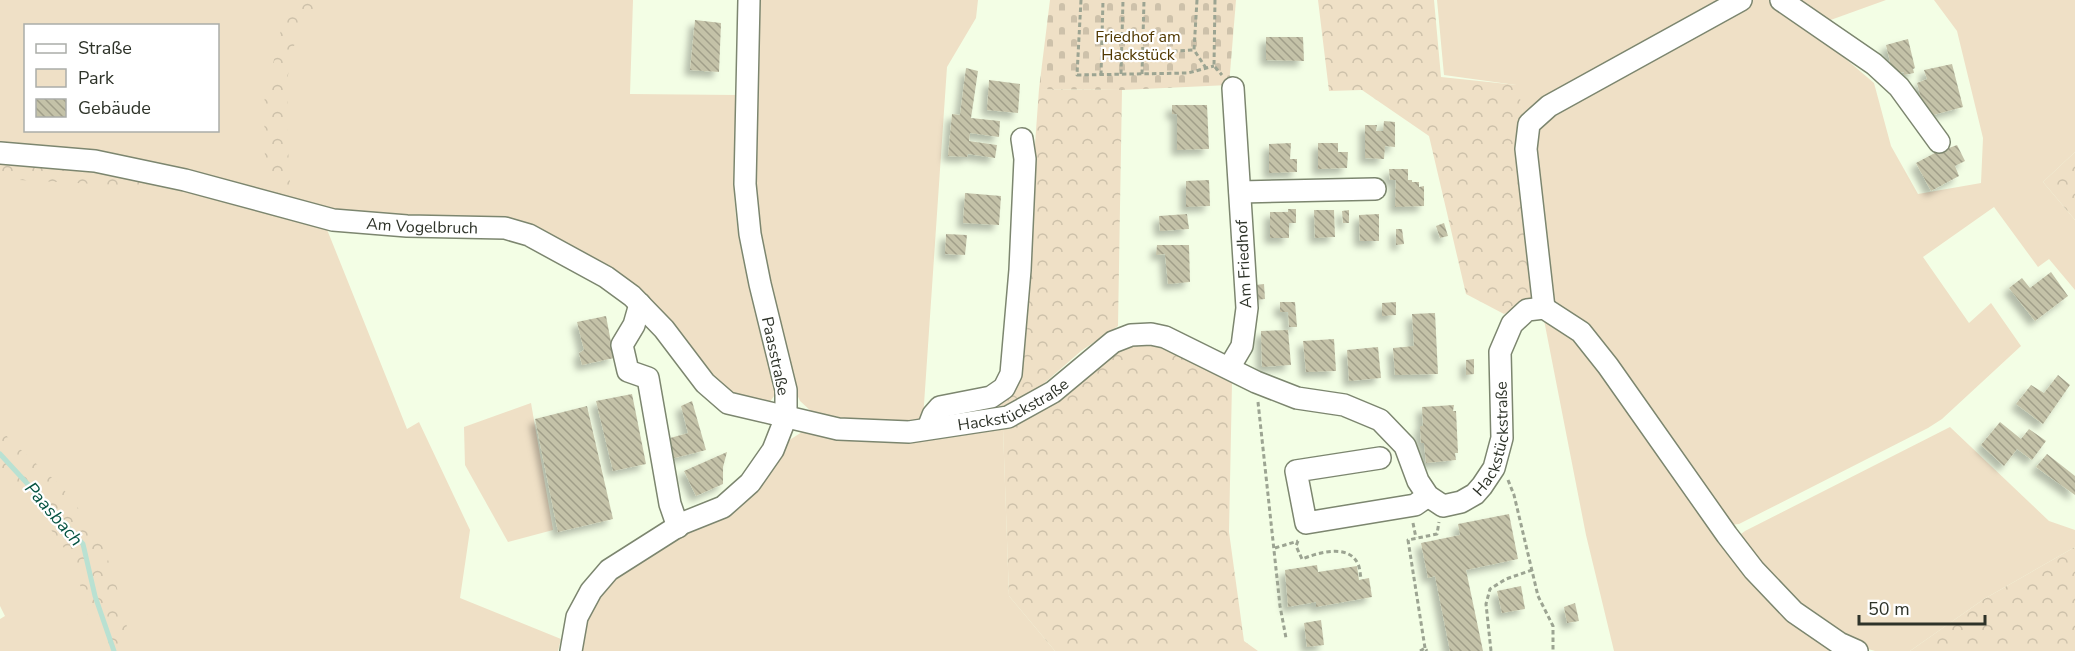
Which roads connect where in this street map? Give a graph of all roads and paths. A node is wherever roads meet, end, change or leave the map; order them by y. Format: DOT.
graph roads {
  1 [pos="749,0"];
  2 [pos="1082,0"];
  3 [pos="1103,0"];
  4 [pos="1123,0"];
  5 [pos="1144,0"];
  6 [pos="1197,0"];
  7 [pos="1215,0"];
  8 [pos="1742,0"];
  9 [pos="1781,0"];
  10 [pos="1194,50"];
  11 [pos="1143,53"];
  12 [pos="1214,66"];
  13 [pos="1206,68"];
  14 [pos="1121,74"];
  15 [pos="1142,74"];
  16 [pos="1101,75"];
  17 [pos="1233,87"];
  18 [pos="1022,139"];
  19 [pos="1939,142"];
  20 [pos="0,153"];
  21 [pos="1375,189"];
  22 [pos="1240,192"];
  23 [pos="640,304"];
  24 [pos="1544,308"];
  25 [pos="1229,368"];
  26 [pos="1256,382"];
  27 [pos="786,417"];
  28 [pos="928,428"];
  29 [pos="1380,458"];
  30 [pos="1494,468"];
  31 [pos="1435,501"];
  32 [pos="678,527"];
  33 [pos="1302,532"];
  34 [pos="1275,548"];
  35 [pos="1532,570"];
  36 [pos="1361,578"];
  37 [pos="1286,638"];
  38 [pos="1426,650"];
  39 [pos="571,651"];
  40 [pos="1420,651"];
  41 [pos="1491,651"];
  42 [pos="1553,651"];
  43 [pos="1857,651"];
  1 -- 27 [label="street, Paasstraße"];
  2 -- 16 [label="path"];
  3 -- 16 [label="path"];
  4 -- 14 [label="path"];
  5 -- 11 [label="path"];
  6 -- 10 [label="path"];
  7 -- 12 [label="path"];
  8 -- 24 [label="street"];
  9 -- 19 [label="street"];
  10 -- 11 [label="path"];
  10 -- 13 [label="path"];
  11 -- 15 [label="path"];
  12 -- 13 [label="path"];
  12 -- 17 [label="path"];
  13 -- 15 [label="path"];
  14 -- 15 [label="path"];
  14 -- 16 [label="path"];
  17 -- 22 [label="street, Am Friedhof"];
  18 -- 28 [label="street"];
  20 -- 23 [label="street, Am Vogelbruch"];
  21 -- 22 [label="street"];
  22 -- 25 [label="street, Am Friedhof"];
  23 -- 27 [label="street, Am Vogelbruch"];
  23 -- 32 [label="street"];
  24 -- 30 [label="street, Hackstückstraße"];
  24 -- 43 [label="street"];
  25 -- 26 [label="street, Hackstückstraße"];
  25 -- 28 [label="street, Hackstückstraße"];
  26 -- 31 [label="street, Hackstückstraße"];
  26 -- 34 [label="path"];
  27 -- 28 [label="street, Hackstückstraße"];
  27 -- 32 [label="street, Paasstraße"];
  29 -- 33 [label="street"];
  30 -- 31 [label="street, Hackstückstraße"];
  30 -- 35 [label="path"];
  31 -- 33 [label="street"];
  31 -- 38 [label="path"];
  32 -- 39 [label="street, Paasstraße"];
  33 -- 34 [label="path"];
  33 -- 36 [label="path"];
  34 -- 37 [label="path"];
  35 -- 41 [label="path"];
  35 -- 42 [label="path"];
  38 -- 40 [label="path"];
}
